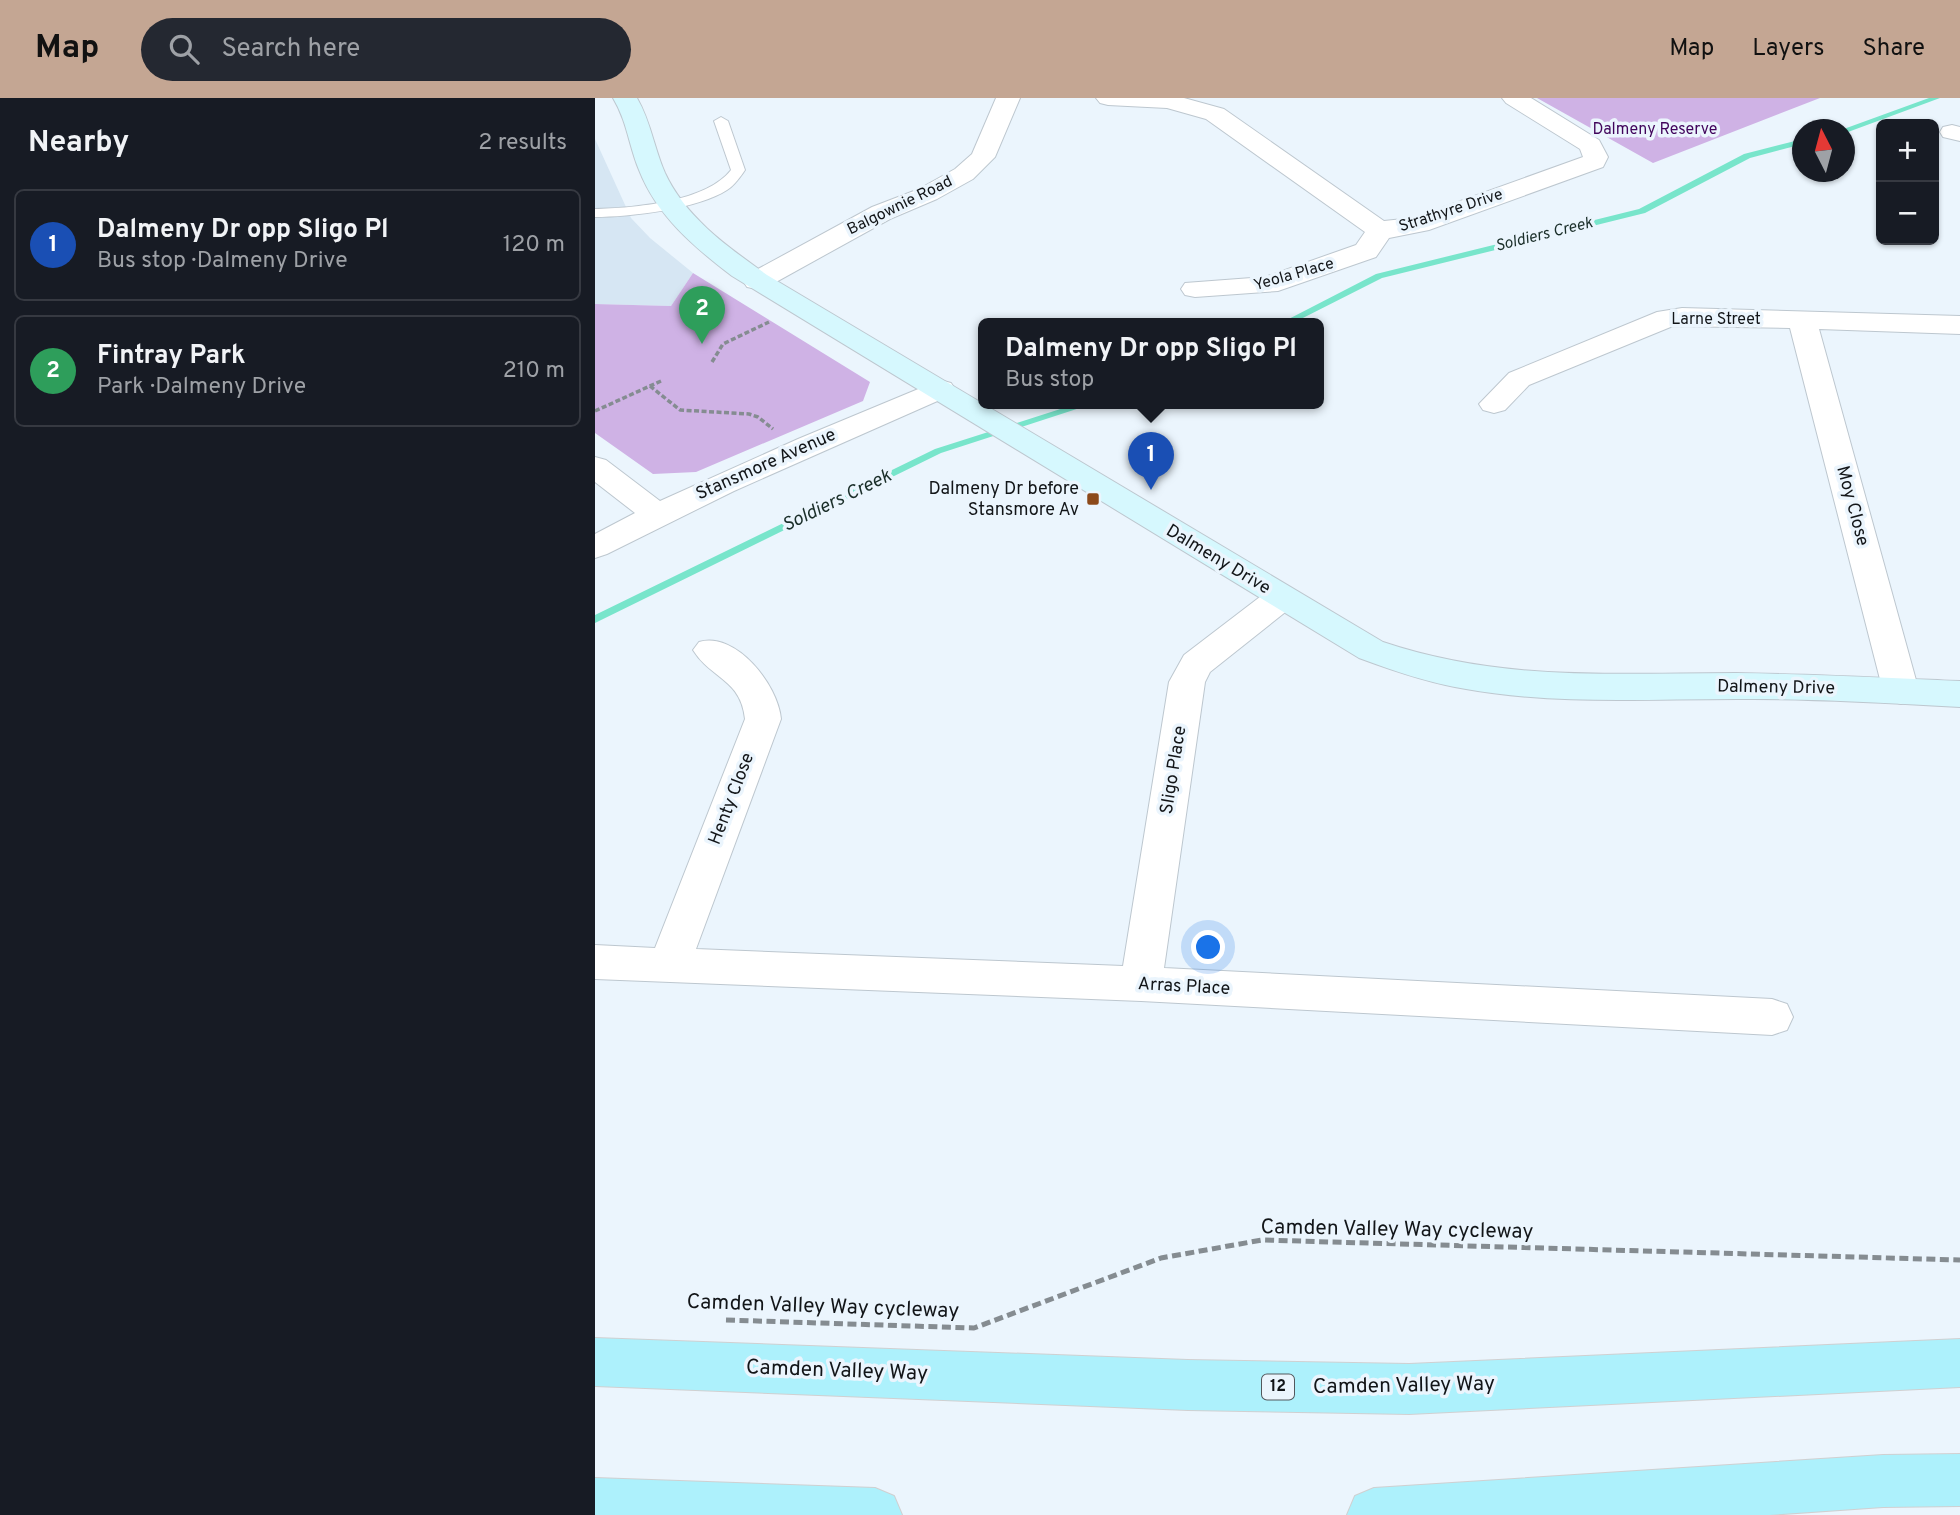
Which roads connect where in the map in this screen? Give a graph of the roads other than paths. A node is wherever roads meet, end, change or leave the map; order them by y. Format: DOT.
graph roads {
  1 [pos="625,98"];
  2 [pos="1007,98"];
  3 [pos="1108,98"];
  4 [pos="1514,98"];
  5 [pos="721,121"];
  6 [pos="669,202"];
  7 [pos="595,214"];
  8 [pos="1379,229"];
  9 [pos="757,281"];
  10 [pos="1195,289"];
  11 [pos="1802,320"];
  12 [pos="1960,325"];
  13 [pos="940,389"];
  14 [pos="1494,404"];
  15 [pos="595,467"];
  16 [pos="657,514"];
  17 [pos="595,548"];
  18 [pos="1281,598"];
  19 [pos="711,650"];
  20 [pos="1901,691"];
  21 [pos="1960,694"];
  22 [pos="595,962"];
  23 [pos="669,965"];
  24 [pos="1141,984"];
  25 [pos="1772,1017"];
  26 [pos="595,1362"];
  27 [pos="1960,1363"];
  28 [pos="1960,1480"];
  29 [pos="595,1505"];
  30 [pos="875,1515"];
  31 [pos="1374,1515"];
  1 -- 6 [label="street, Dalmeny Drive"];
  2 -- 9 [label="street, Balgownie Road"];
  3 -- 8 [label="street, Strathyre Drive"];
  4 -- 8 [label="street, Strathyre Drive"];
  5 -- 6 [label="lane"];
  6 -- 7 [label="lane"];
  6 -- 9 [label="street, Dalmeny Drive"];
  8 -- 10 [label="street, Yeola Place"];
  9 -- 13 [label="street, Dalmeny Drive"];
  11 -- 12 [label="street, Larne Street"];
  11 -- 14 [label="street, Larne Street"];
  11 -- 20 [label="street, Moy Close"];
  13 -- 16 [label="street, Stansmore Avenue"];
  13 -- 18 [label="street, Dalmeny Drive"];
  15 -- 16 [label="street"];
  16 -- 17 [label="street, Stansmore Avenue"];
  18 -- 20 [label="street, Dalmeny Drive"];
  18 -- 24 [label="street, Sligo Place"];
  19 -- 23 [label="street, Henty Close"];
  20 -- 21 [label="street, Dalmeny Drive"];
  22 -- 23 [label="street, Arras Place"];
  23 -- 24 [label="street, Arras Place"];
  24 -- 25 [label="street, Arras Place"];
  26 -- 27 [label="main road, Camden Valley Way / 12"];
  28 -- 31 [label="main road"];
  29 -- 30 [label="main road"];
}
